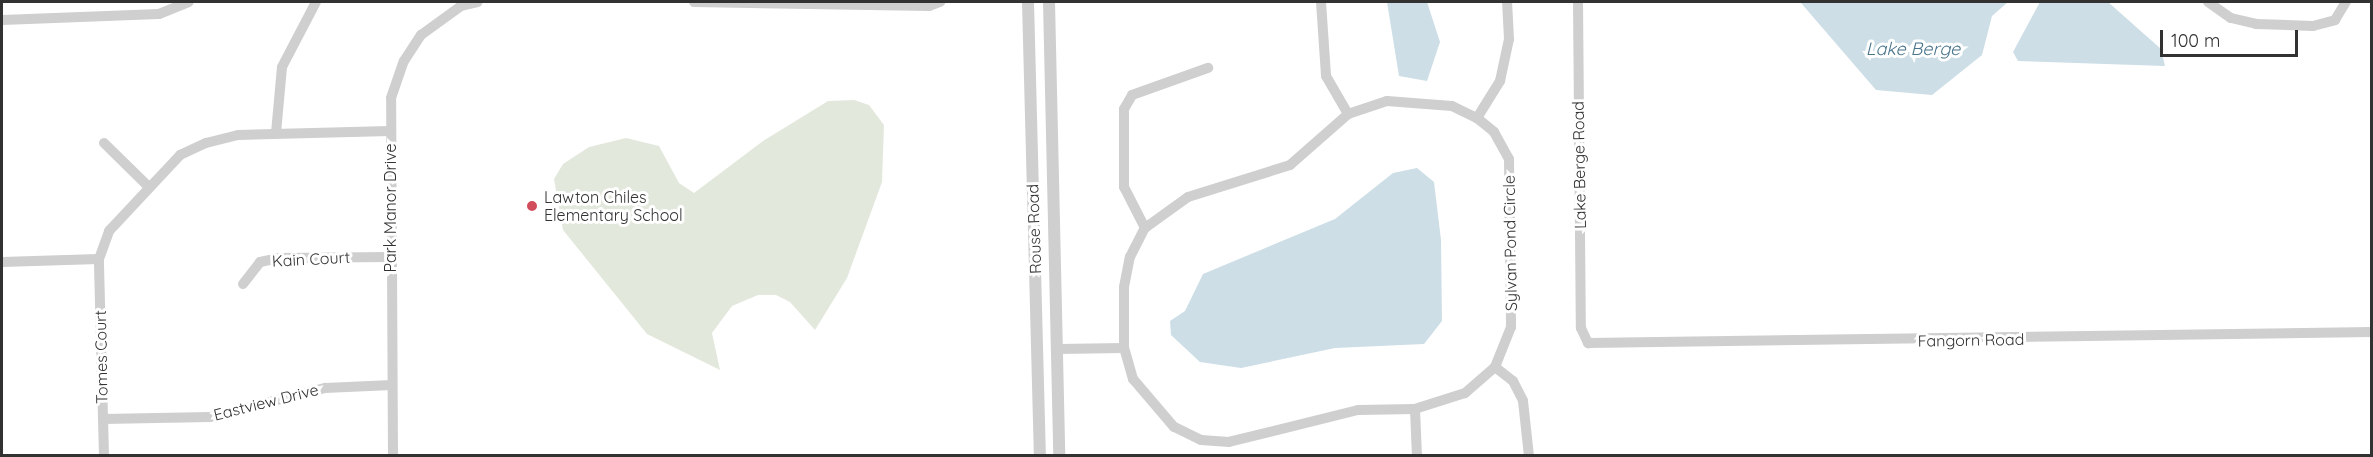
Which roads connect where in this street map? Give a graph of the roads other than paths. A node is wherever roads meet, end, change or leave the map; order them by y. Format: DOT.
graph roads {
  1 [pos="189,2"];
  2 [pos="316,2"];
  3 [pos="478,2"];
  4 [pos="694,2"];
  5 [pos="940,2"];
  6 [pos="1028,2"];
  7 [pos="1049,2"];
  8 [pos="1321,2"];
  9 [pos="1507,2"];
  10 [pos="1578,2"];
  11 [pos="2208,2"];
  12 [pos="2346,2"];
  13 [pos="2,20"];
  14 [pos="1208,68"];
  15 [pos="1348,114"];
  16 [pos="1477,118"];
  17 [pos="390,131"];
  18 [pos="276,133"];
  19 [pos="104,143"];
  20 [pos="149,187"];
  21 [pos="1146,228"];
  22 [pos="390,257"];
  23 [pos="99,260"];
  24 [pos="2,262"];
  25 [pos="243,284"];
  26 [pos="1581,328"];
  27 [pos="2372,332"];
  28 [pos="1124,348"];
  29 [pos="1058,349"];
  30 [pos="1495,368"];
  31 [pos="392,385"];
  32 [pos="1415,409"];
  33 [pos="103,419"];
  34 [pos="104,456"];
  35 [pos="393,456"];
  36 [pos="1040,456"];
  37 [pos="1059,456"];
  38 [pos="1417,456"];
  39 [pos="1528,456"];
  1 -- 13 [label="street"];
  2 -- 18 [label="street"];
  3 -- 17 [label="street, Park Manor Drive"];
  4 -- 5 [label="street"];
  6 -- 36 [label="street, Rouse Road"];
  7 -- 29 [label="street, Rouse Road"];
  8 -- 15 [label="street"];
  9 -- 16 [label="street"];
  10 -- 26 [label="street, Lake Berge Road"];
  11 -- 12 [label="street"];
  14 -- 21 [label="street"];
  15 -- 16 [label="street, Sylvan Pond Circle"];
  15 -- 21 [label="street, Sylvan Pond Circle"];
  16 -- 30 [label="street, Sylvan Pond Circle"];
  17 -- 18 [label="street"];
  17 -- 22 [label="street, Park Manor Drive"];
  18 -- 20 [label="street"];
  19 -- 20 [label="street"];
  20 -- 23 [label="street"];
  21 -- 28 [label="street, Sylvan Pond Circle"];
  22 -- 25 [label="street, Kain Court"];
  22 -- 31 [label="street, Park Manor Drive"];
  23 -- 24 [label="street"];
  23 -- 33 [label="street, Tomes Court"];
  26 -- 27 [label="street, Fangorn Road"];
  28 -- 29 [label="street"];
  28 -- 32 [label="street, Sylvan Pond Circle"];
  29 -- 37 [label="street, Rouse Road"];
  30 -- 32 [label="street, Sylvan Pond Circle"];
  30 -- 39 [label="street"];
  31 -- 33 [label="street, Eastview Drive"];
  31 -- 35 [label="street, Park Manor Drive"];
  32 -- 38 [label="street"];
  33 -- 34 [label="street, Tomes Court"];
}
